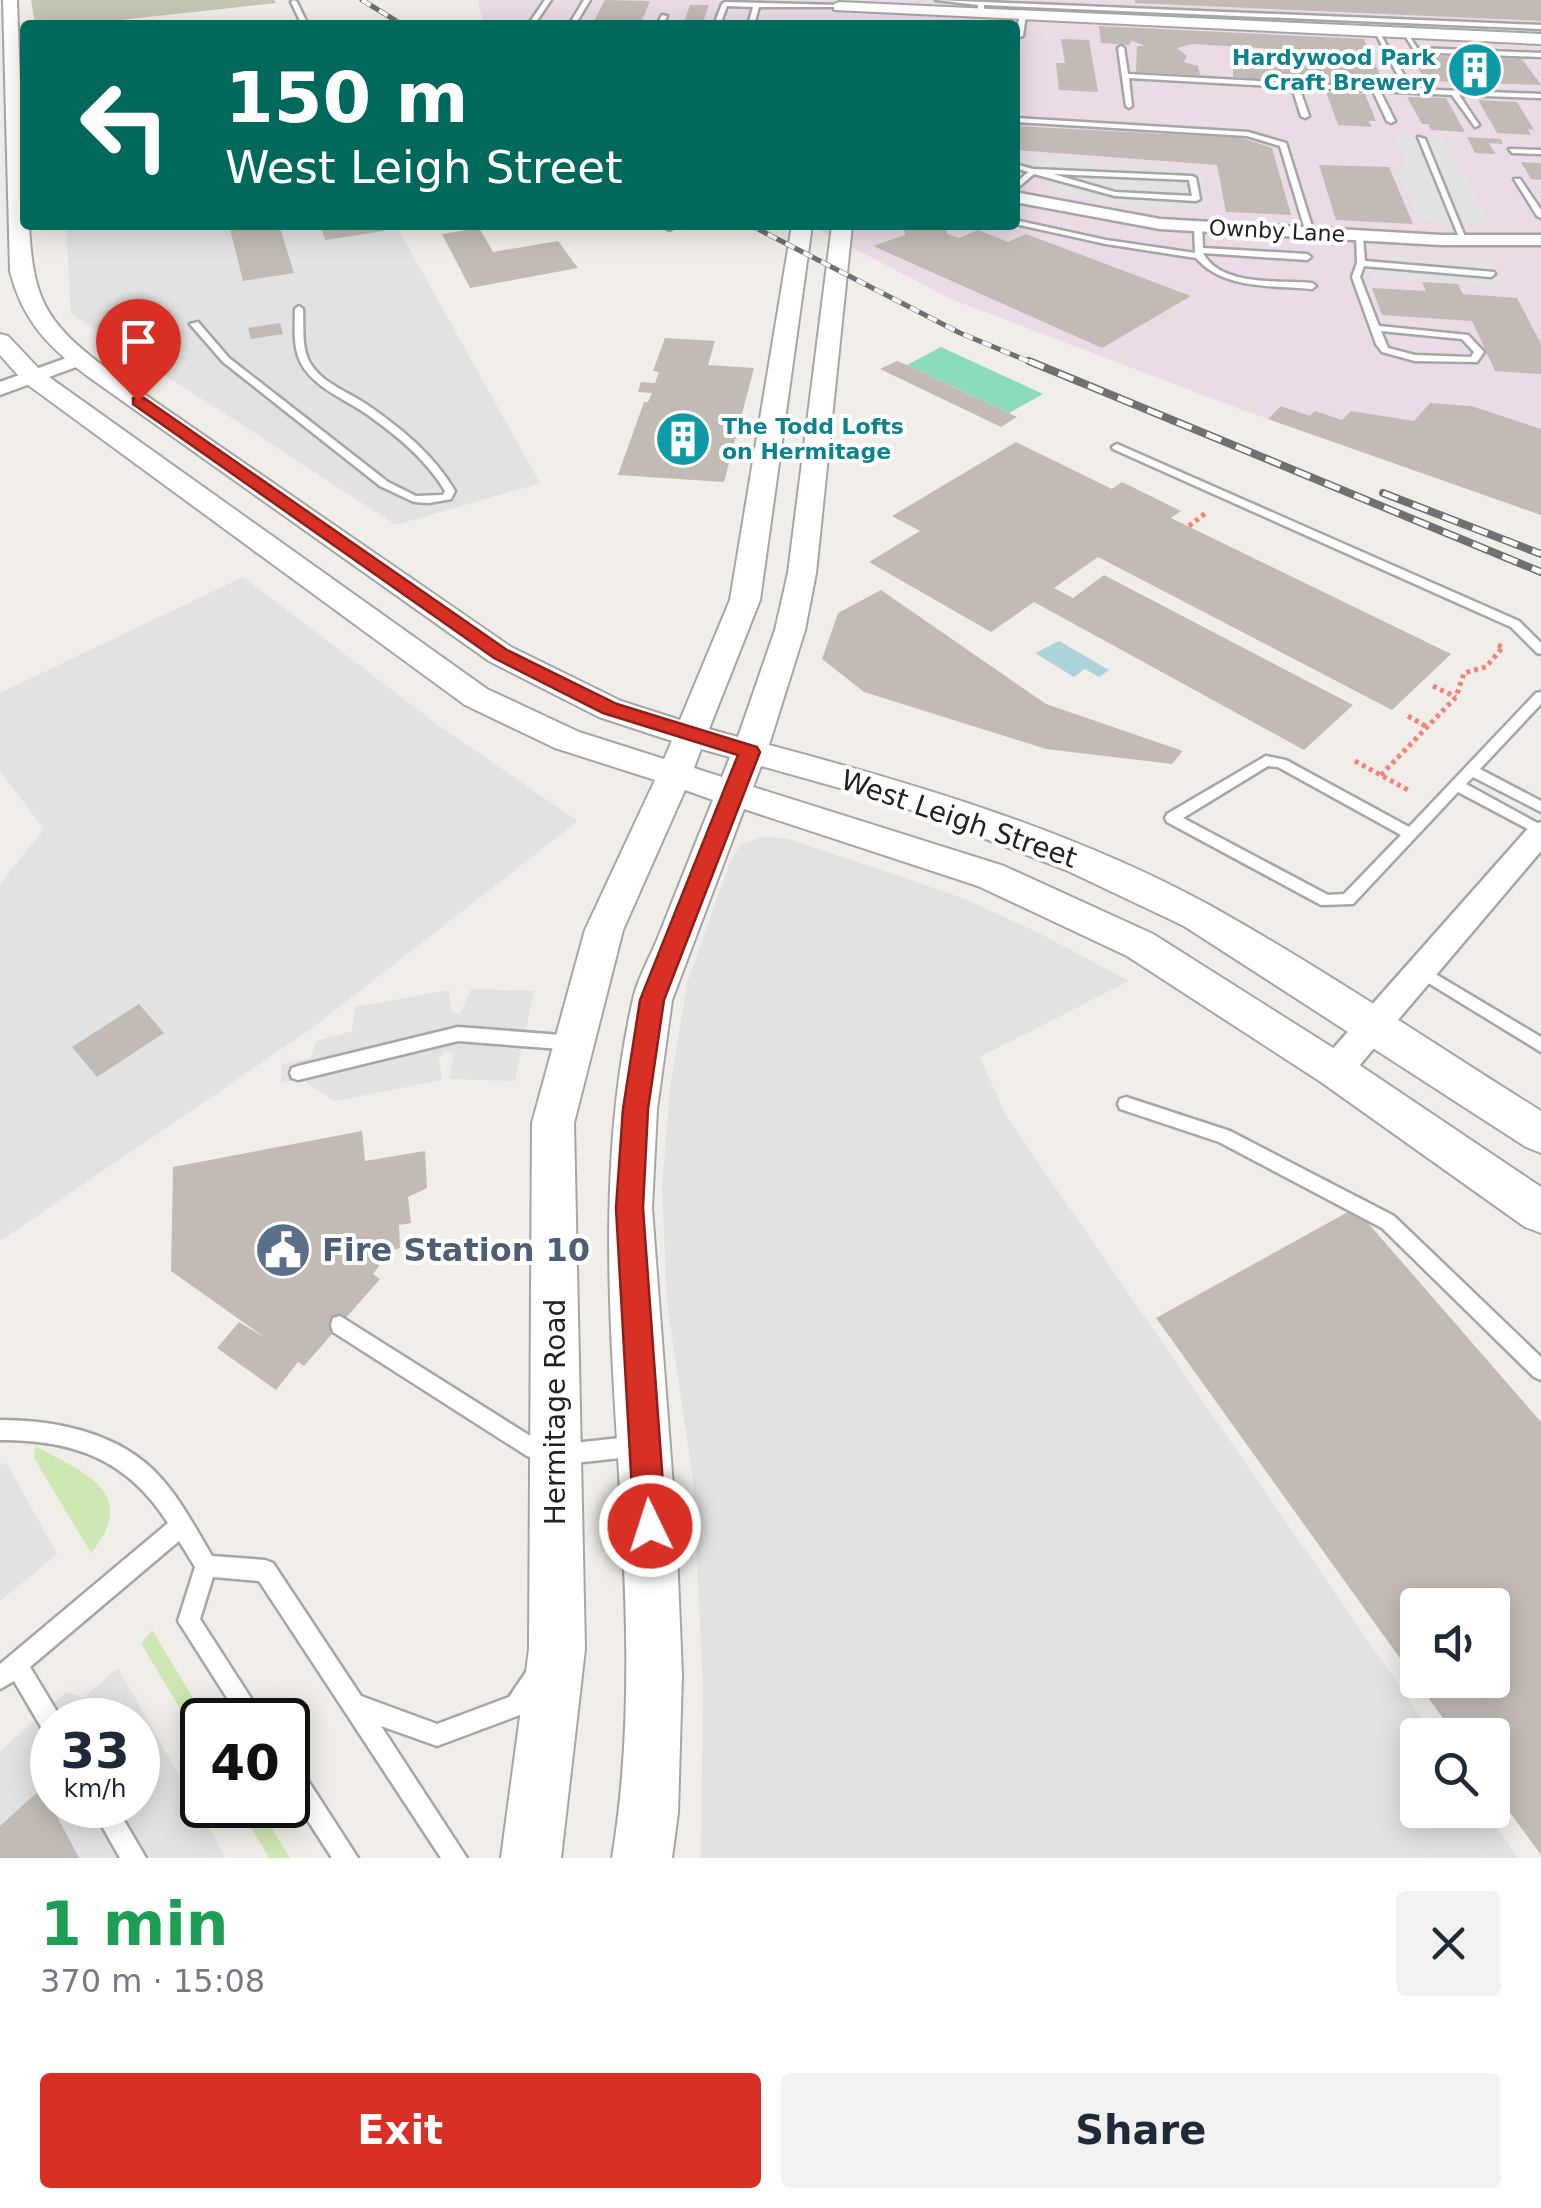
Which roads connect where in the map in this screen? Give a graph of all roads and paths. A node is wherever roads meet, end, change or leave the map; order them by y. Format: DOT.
graph roads {
  1 [pos="10,0"];
  2 [pos="939,0"];
  3 [pos="294,2"];
  4 [pos="840,3"];
  5 [pos="756,4"];
  6 [pos="800,6"];
  7 [pos="981,8"];
  8 [pos="868,11"];
  9 [pos="1022,15"];
  10 [pos="664,16"];
  11 [pos="303,20"];
  12 [pos="662,20"];
  13 [pos="719,20"];
  14 [pos="752,20"];
  15 [pos="796,20"];
  16 [pos="1541,27"];
  17 [pos="1378,32"];
  18 [pos="1405,33"];
  19 [pos="1020,36"];
  20 [pos="1541,40"];
  21 [pos="1121,48"];
  22 [pos="1541,55"];
  23 [pos="6,60"];
  24 [pos="1125,76"];
  25 [pos="1295,85"];
  26 [pos="1376,89"];
  27 [pos="1410,90"];
  28 [pos="1454,92"];
  29 [pos="1540,98"];
  30 [pos="1129,106"];
  31 [pos="1305,116"];
  32 [pos="1020,120"];
  33 [pos="1391,121"];
  34 [pos="1474,126"];
  35 [pos="1420,140"];
  36 [pos="1512,150"];
  37 [pos="1541,152"];
  38 [pos="1020,167"];
  39 [pos="1033,171"];
  40 [pos="1518,180"];
  41 [pos="1020,183"];
  42 [pos="1020,198"];
  43 [pos="1541,216"];
  44 [pos="1020,223"];
  45 [pos="1198,226"];
  46 [pos="801,230"];
  47 [pos="841,230"];
  48 [pos="1310,233"];
  49 [pos="1359,236"];
  50 [pos="1541,240"];
  51 [pos="1466,242"];
  52 [pos="1199,253"];
  53 [pos="1306,257"];
  54 [pos="1361,262"];
  55 [pos="1491,274"];
  56 [pos="1312,286"];
  57 [pos="299,309"];
  58 [pos="195,324"];
  59 [pos="1375,328"];
  60 [pos="0,341"];
  61 [pos="80,360"];
  62 [pos="33,377"];
  63 [pos="0,389"];
  64 [pos="1117,447"];
  65 [pos="1198,508"];
  66 [pos="1188,526"];
  67 [pos="1486,639"];
  68 [pos="1541,650"];
  69 [pos="1434,686"];
  70 [pos="1541,696"];
  71 [pos="1456,697"];
  72 [pos="1408,716"];
  73 [pos="1427,727"];
  74 [pos="690,735"];
  75 [pos="1356,761"];
  76 [pos="1471,770"];
  77 [pos="741,772"];
  78 [pos="1381,775"];
  79 [pos="674,776"];
  80 [pos="1456,785"];
  81 [pos="1410,791"];
  82 [pos="1541,807"];
  83 [pos="1410,834"];
  84 [pos="1537,844"];
  85 [pos="1422,972"];
  86 [pos="1373,1026"];
  87 [pos="574,1043"];
  88 [pos="1541,1045"];
  89 [pos="1335,1070"];
  90 [pos="298,1074"];
  91 [pos="1126,1104"];
  92 [pos="1541,1134"];
  93 [pos="1541,1212"];
  94 [pos="340,1325"];
  95 [pos="1541,1370"];
  96 [pos="0,1430"];
  97 [pos="644,1445"];
  98 [pos="556,1455"];
  99 [pos="180,1527"];
  100 [pos="206,1566"];
  101 [pos="557,1649"];
  102 [pos="8,1671"];
  103 [pos="30,1698"];
  104 [pos="240,1698"];
  105 [pos="358,1706"];
  106 [pos="310,1803"];
  107 [pos="116,1828"];
  108 [pos="134,1858"];
  109 [pos="346,1858"];
  110 [pos="455,1858"];
  111 [pos="530,1858"];
  112 [pos="642,1858"];
  1 -- 23 [label="street, West Leigh Street"];
  2 -- 7 [label="lane"];
  3 -- 11 [label="lane"];
  4 -- 6 [label="lane"];
  4 -- 8 [label="street"];
  5 -- 6 [label="lane"];
  5 -- 13 [label="lane"];
  5 -- 14 [label="lane"];
  6 -- 15 [label="lane"];
  7 -- 8 [label="street"];
  7 -- 9 [label="street"];
  7 -- 16 [label="lane"];
  9 -- 17 [label="street"];
  9 -- 19 [label="lane"];
  10 -- 12 [label="lane"];
  17 -- 18 [label="street"];
  17 -- 27 [label="lane"];
  18 -- 20 [label="street"];
  18 -- 22 [label="lane"];
  21 -- 24 [label="lane"];
  23 -- 61 [label="street, West Leigh Street"];
  24 -- 25 [label="lane"];
  24 -- 30 [label="lane"];
  25 -- 26 [label="lane"];
  25 -- 31 [label="lane"];
  26 -- 27 [label="lane"];
  26 -- 33 [label="lane"];
  27 -- 28 [label="lane"];
  28 -- 29 [label="lane"];
  28 -- 34 [label="lane"];
  32 -- 48 [label="lane"];
  35 -- 51 [label="lane"];
  36 -- 37 [label="lane"];
  38 -- 39 [label="lane"];
  39 -- 39 [label="lane"];
  39 -- 41 [label="lane"];
  40 -- 43 [label="lane"];
  42 -- 45 [label="street, Ownby Lane"];
  44 -- 52 [label="lane"];
  45 -- 48 [label="street, Ownby Lane"];
  45 -- 52 [label="lane"];
  46 -- 74 [label="street, Hermitage Road"];
  47 -- 77 [label="street"];
  48 -- 49 [label="street, Ownby Lane"];
  49 -- 51 [label="street, Ownby Lane"];
  49 -- 54 [label="lane"];
  50 -- 51 [label="street, Ownby Lane"];
  52 -- 53 [label="lane"];
  52 -- 56 [label="lane"];
  54 -- 55 [label="lane"];
  54 -- 59 [label="lane"];
  57 -- 58 [label="lane"];
  59 -- 59 [label="lane"];
  60 -- 62 [label="street, West Leigh Street"];
  61 -- 62 [label="street"];
  61 -- 74 [label="street, West Leigh Street"];
  62 -- 63 [label="street"];
  62 -- 79 [label="street, West Leigh Street"];
  64 -- 68 [label="lane"];
  65 -- 66 [label="path"];
  67 -- 71 [label="path"];
  69 -- 71 [label="path"];
  70 -- 76 [label="lane"];
  71 -- 73 [label="path"];
  72 -- 73 [label="path"];
  73 -- 78 [label="path"];
  74 -- 77 [label="street, West Leigh Street"];
  74 -- 79 [label="street, Hermitage Road"];
  75 -- 78 [label="path"];
  76 -- 80 [label="lane"];
  76 -- 82 [label="lane"];
  77 -- 79 [label="street, West Leigh Street"];
  77 -- 86 [label="street, West Leigh Street"];
  77 -- 89 [label="street, West Leigh Street"];
  77 -- 97 [label="street"];
  78 -- 81 [label="path"];
  79 -- 87 [label="street, Hermitage Road"];
  80 -- 83 [label="lane"];
  80 -- 84 [label="lane"];
  83 -- 83 [label="lane"];
  84 -- 85 [label="street"];
  85 -- 86 [label="street"];
  85 -- 88 [label="lane"];
  86 -- 89 [label="street"];
  86 -- 92 [label="street, West Leigh Street"];
  87 -- 90 [label="lane"];
  87 -- 98 [label="street, Hermitage Road"];
  89 -- 93 [label="street, West Leigh Street"];
  91 -- 95 [label="lane"];
  94 -- 98 [label="lane"];
  96 -- 99 [label="lane"];
  97 -- 98 [label="lane"];
  97 -- 112 [label="street"];
  98 -- 101 [label="street, Hermitage Road"];
  99 -- 100 [label="lane"];
  99 -- 102 [label="lane"];
  100 -- 104 [label="lane"];
  100 -- 105 [label="lane"];
  101 -- 105 [label="lane"];
  101 -- 111 [label="street, Hermitage Road"];
  102 -- 103 [label="lane"];
  105 -- 110 [label="lane"];
  106 -- 109 [label="lane"];
  107 -- 108 [label="lane"];
}
